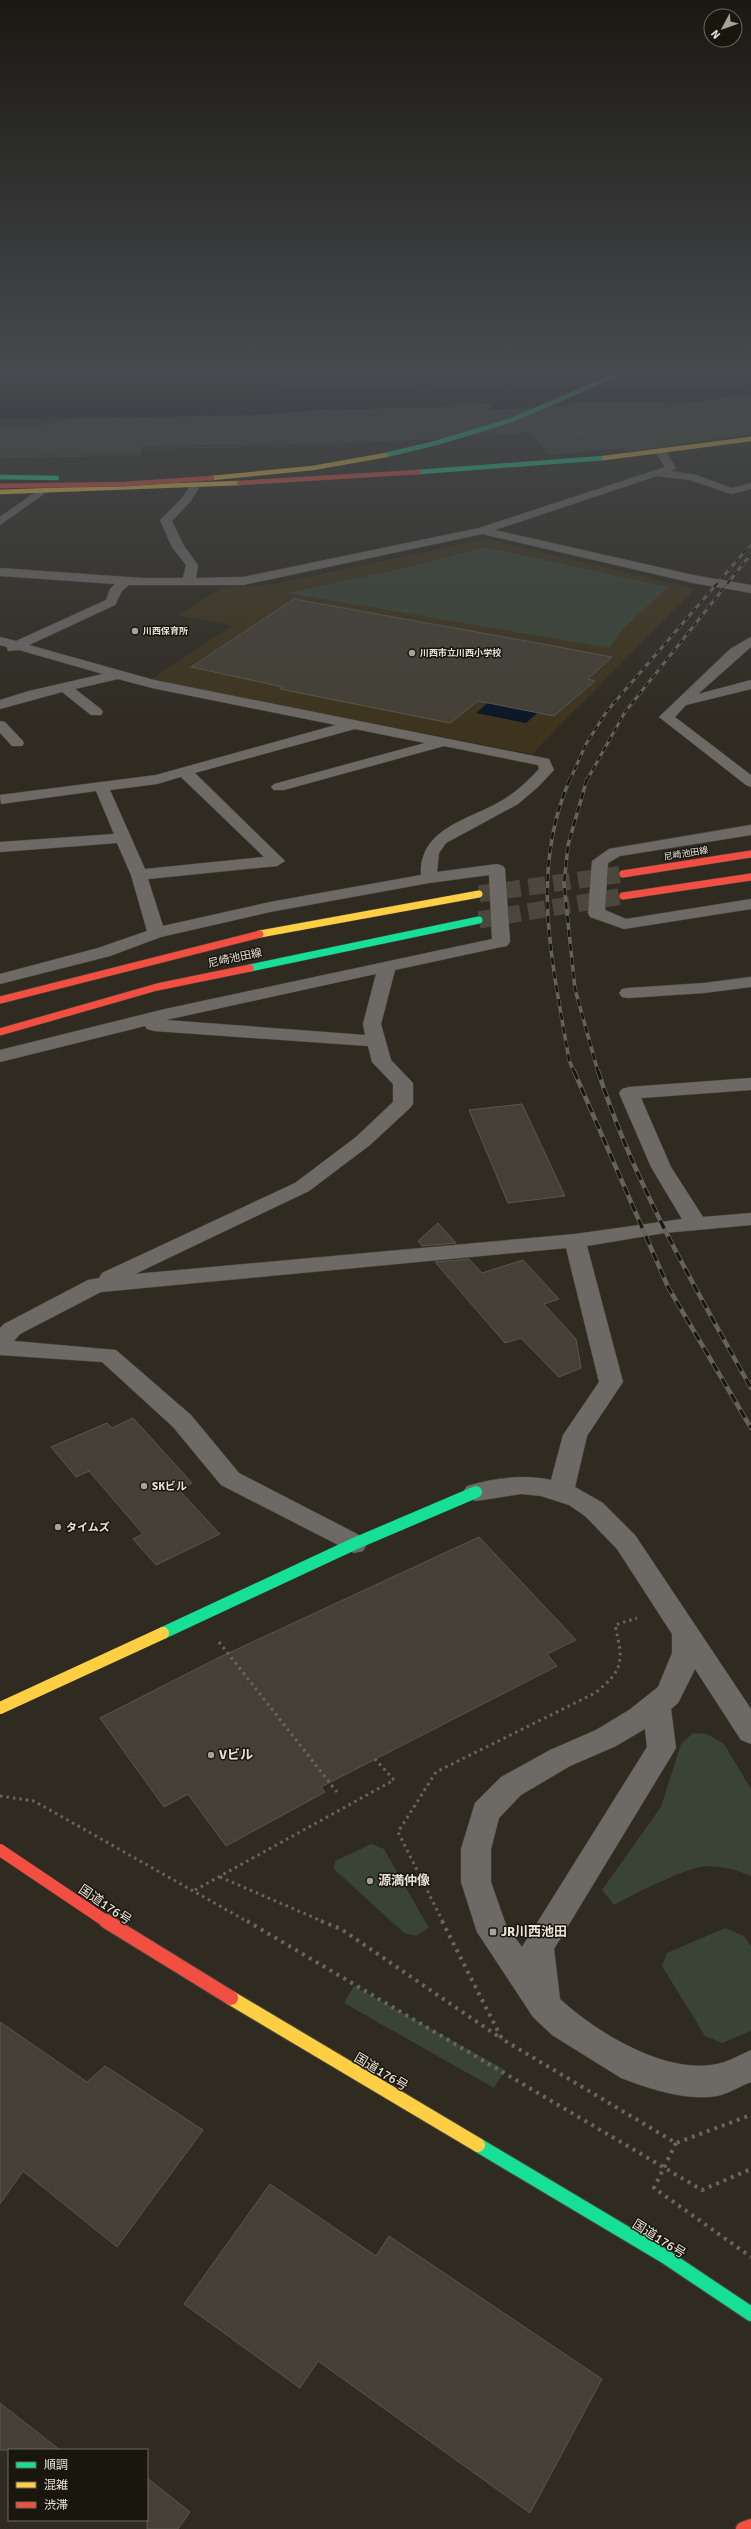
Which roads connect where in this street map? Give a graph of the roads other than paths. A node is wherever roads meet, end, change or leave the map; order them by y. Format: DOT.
graph roads {
  1 [pos="91,490"];
  2 [pos="192,490"];
  3 [pos="605,490"];
  4 [pos="0,492"];
  5 [pos="40,492"];
  6 [pos="0,522"];
  7 [pos="482,531"];
  8 [pos="0,572"];
  9 [pos="751,577"];
  10 [pos="126,581"];
  11 [pos="189,581"];
  12 [pos="747,588"];
  13 [pos="0,641"];
  14 [pos="751,641"];
  15 [pos="20,645"];
  16 [pos="0,654"];
  17 [pos="118,674"];
  18 [pos="751,684"];
  19 [pos="64,687"];
  20 [pos="682,702"];
  21 [pos="0,705"];
  22 [pos="96,712"];
  23 [pos="357,724"];
  24 [pos="0,726"];
  25 [pos="444,742"];
  26 [pos="17,743"];
  27 [pos="185,772"];
  28 [pos="751,782"];
  29 [pos="101,786"];
  30 [pos="279,787"];
  31 [pos="1,799"];
  32 [pos="751,830"];
  33 [pos="124,838"];
  34 [pos="0,847"];
  35 [pos="751,854"];
  36 [pos="624,874"];
  37 [pos="139,876"];
  38 [pos="751,877"];
  39 [pos="429,878"];
  40 [pos="479,894"];
  41 [pos="624,896"];
  42 [pos="751,904"];
  43 [pos="479,920"];
  44 [pos="156,933"];
  45 [pos="387,967"];
  46 [pos="0,979"];
  47 [pos="751,982"];
  48 [pos="628,993"];
  49 [pos="0,1000"];
  50 [pos="132,1023"];
  51 [pos="0,1032"];
  52 [pos="376,1041"];
  53 [pos="0,1056"];
  54 [pos="751,1084"];
  55 [pos="751,1219"];
  56 [pos="695,1225"];
  57 [pos="575,1240"];
  58 [pos="96,1285"];
  59 [pos="0,1341"];
  60 [pos="0,1347"];
  61 [pos="561,1491"];
  62 [pos="476,1492"];
  63 [pos="354,1544"];
  64 [pos="686,1633"];
  65 [pos="656,1704"];
  66 [pos="0,1708"];
  67 [pos="751,1732"];
  68 [pos="0,1850"];
  69 [pos="545,2006"];
  70 [pos="751,2066"];
  71 [pos="751,2314"];
  72 [pos="751,2526"];
  73 [pos="743,2529"];
  1 -- 5 [label="main road"];
  2 -- 11 [label="street"];
  3 -- 7 [label="street"];
  4 -- 5 [label="main road"];
  5 -- 6 [label="street"];
  7 -- 11 [label="street"];
  7 -- 12 [label="street"];
  8 -- 10 [label="street"];
  9 -- 12 [label="street"];
  10 -- 11 [label="street"];
  10 -- 15 [label="street"];
  13 -- 15 [label="street"];
  14 -- 20 [label="street"];
  15 -- 16 [label="street"];
  15 -- 17 [label="street"];
  17 -- 19 [label="street"];
  17 -- 23 [label="street"];
  18 -- 20 [label="street"];
  19 -- 21 [label="street"];
  19 -- 22 [label="street"];
  20 -- 28 [label="street"];
  23 -- 25 [label="street"];
  23 -- 27 [label="street"];
  24 -- 26 [label="street"];
  25 -- 30 [label="street"];
  25 -- 39 [label="street"];
  27 -- 29 [label="street"];
  27 -- 37 [label="street"];
  29 -- 31 [label="street"];
  29 -- 33 [label="street"];
  32 -- 42 [label="street"];
  33 -- 34 [label="street"];
  33 -- 37 [label="street"];
  35 -- 36 [label="main road, 尼崎池田線"];
  37 -- 44 [label="street"];
  38 -- 41 [label="main road"];
  39 -- 44 [label="street"];
  39 -- 45 [label="street"];
  40 -- 49 [label="main road, 尼崎池田線"];
  43 -- 51 [label="main road, 尼崎池田線"];
  44 -- 46 [label="street"];
  45 -- 50 [label="street"];
  45 -- 52 [label="street"];
  47 -- 48 [label="street"];
  50 -- 52 [label="street"];
  50 -- 53 [label="street"];
  52 -- 58 [label="street"];
  54 -- 56 [label="street"];
  55 -- 56 [label="street"];
  56 -- 57 [label="street"];
  57 -- 58 [label="street"];
  57 -- 61 [label="street"];
  58 -- 59 [label="street"];
  60 -- 63 [label="street"];
  61 -- 62 [label="street"];
  61 -- 64 [label="street"];
  62 -- 63 [label="main road"];
  63 -- 66 [label="main road"];
  64 -- 65 [label="street"];
  64 -- 67 [label="street"];
  65 -- 69 [label="street"];
  65 -- 69 [label="street"];
  68 -- 71 [label="main road, 国道176号"];
  69 -- 70 [label="street"];
  72 -- 73 [label="main road"];
}
